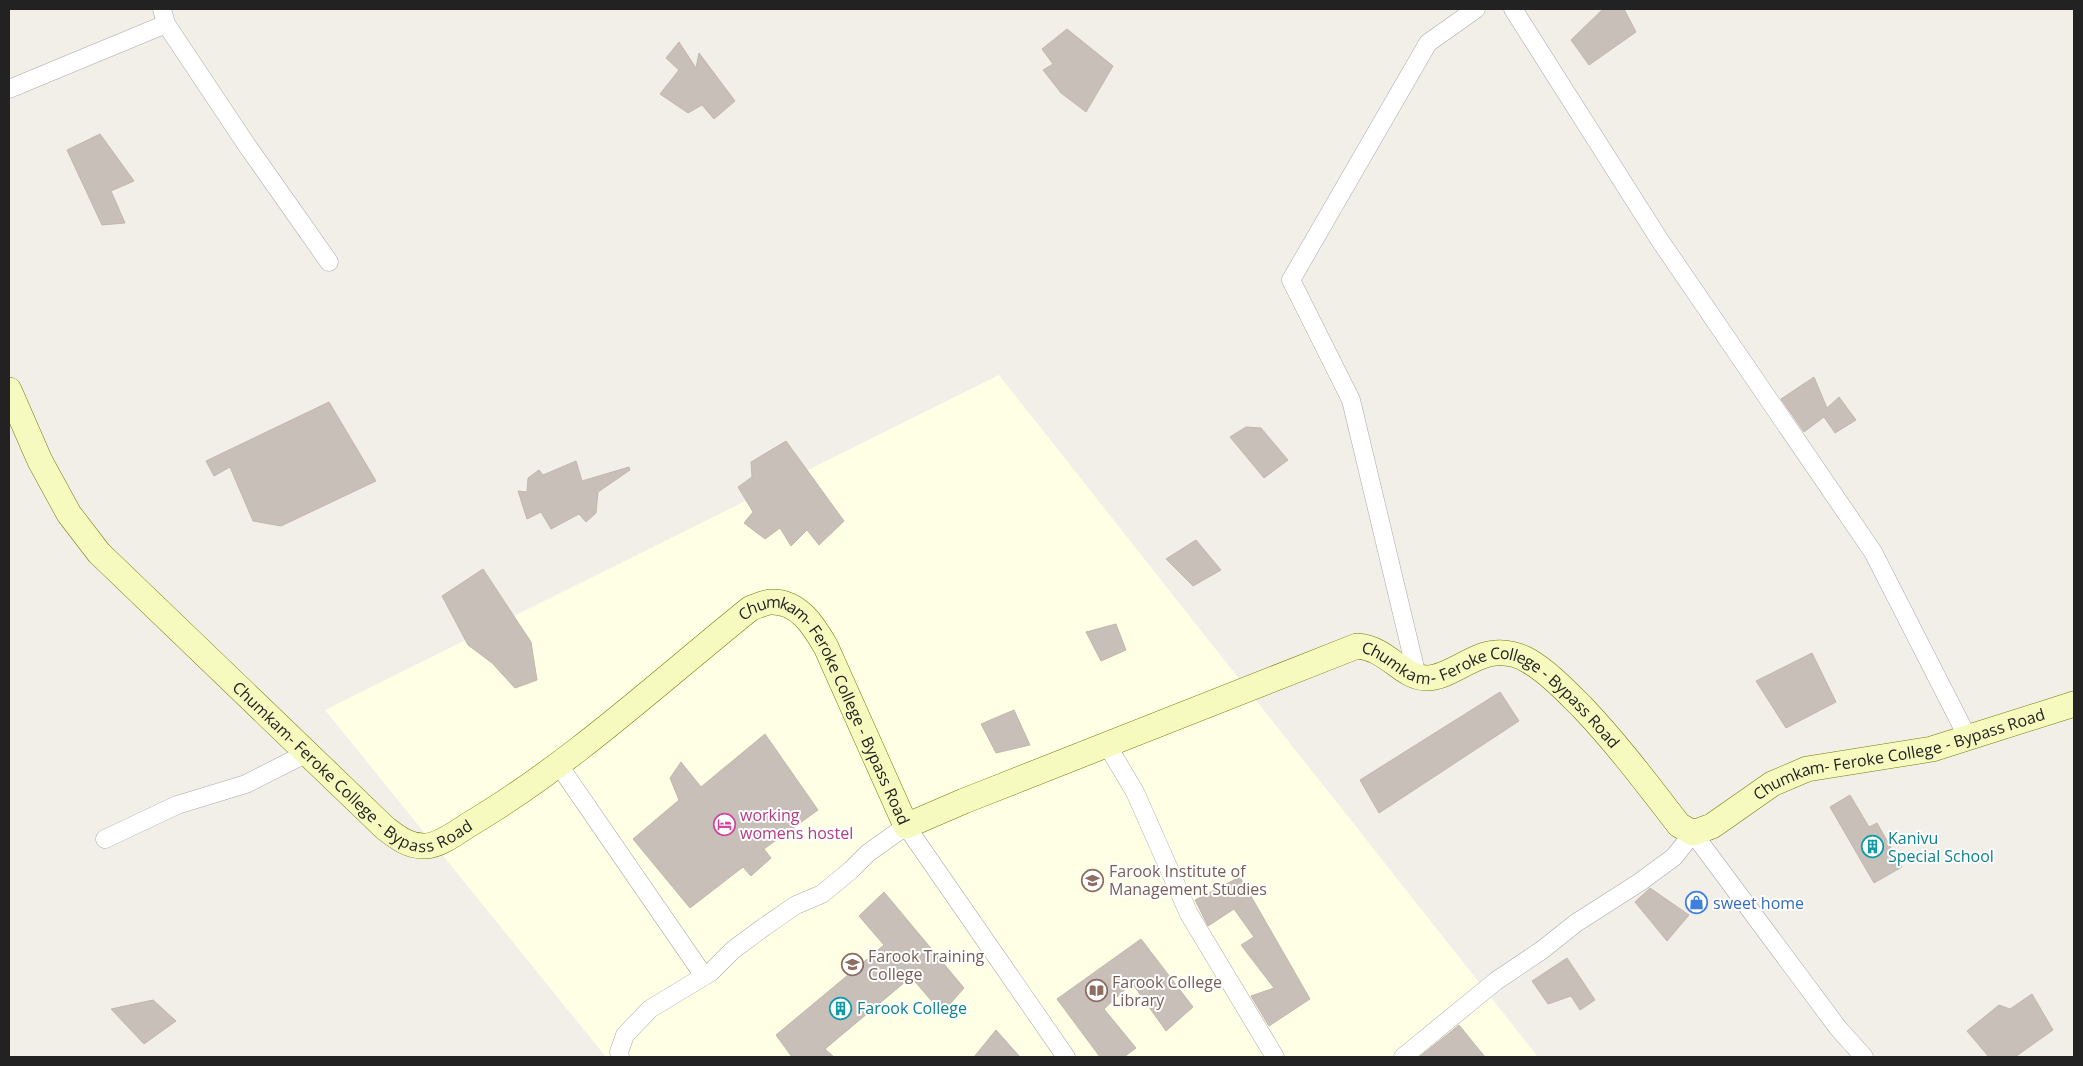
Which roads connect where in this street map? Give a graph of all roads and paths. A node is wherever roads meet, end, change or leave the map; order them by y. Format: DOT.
graph roads {
  1 [pos="1476,9"];
  2 [pos="1513,9"];
  3 [pos="164,16"];
  4 [pos="9,89"];
  5 [pos="329,262"];
  6 [pos="9,390"];
  7 [pos="1417,676"];
  8 [pos="2074,704"];
  9 [pos="1968,738"];
  10 [pos="1107,745"];
  11 [pos="307,753"];
  12 [pos="558,764"];
  13 [pos="906,826"];
  14 [pos="1693,833"];
  15 [pos="105,839"];
  16 [pos="704,976"];
  17 [pos="620,1057"];
  18 [pos="1066,1057"];
  19 [pos="1275,1057"];
  20 [pos="1403,1057"];
  21 [pos="1864,1057"];
  1 -- 7 [label="street"];
  2 -- 9 [label="street"];
  3 -- 4 [label="street"];
  3 -- 5 [label="street"];
  6 -- 11 [label="main road, Chumkam- Feroke College - Bypass Road"];
  7 -- 10 [label="main road, Chumkam- Feroke College - Bypass Road"];
  7 -- 14 [label="main road, Chumkam- Feroke College - Bypass Road"];
  8 -- 9 [label="main road, Chumkam- Feroke College - Bypass Road"];
  9 -- 14 [label="main road, Chumkam- Feroke College - Bypass Road"];
  10 -- 13 [label="main road, Chumkam- Feroke College - Bypass Road"];
  10 -- 19 [label="street"];
  11 -- 12 [label="main road, Chumkam- Feroke College - Bypass Road"];
  11 -- 15 [label="street"];
  12 -- 13 [label="main road, Chumkam- Feroke College - Bypass Road"];
  12 -- 16 [label="street"];
  13 -- 16 [label="street"];
  13 -- 18 [label="street"];
  14 -- 20 [label="street"];
  14 -- 21 [label="street"];
  16 -- 17 [label="street"];
}
